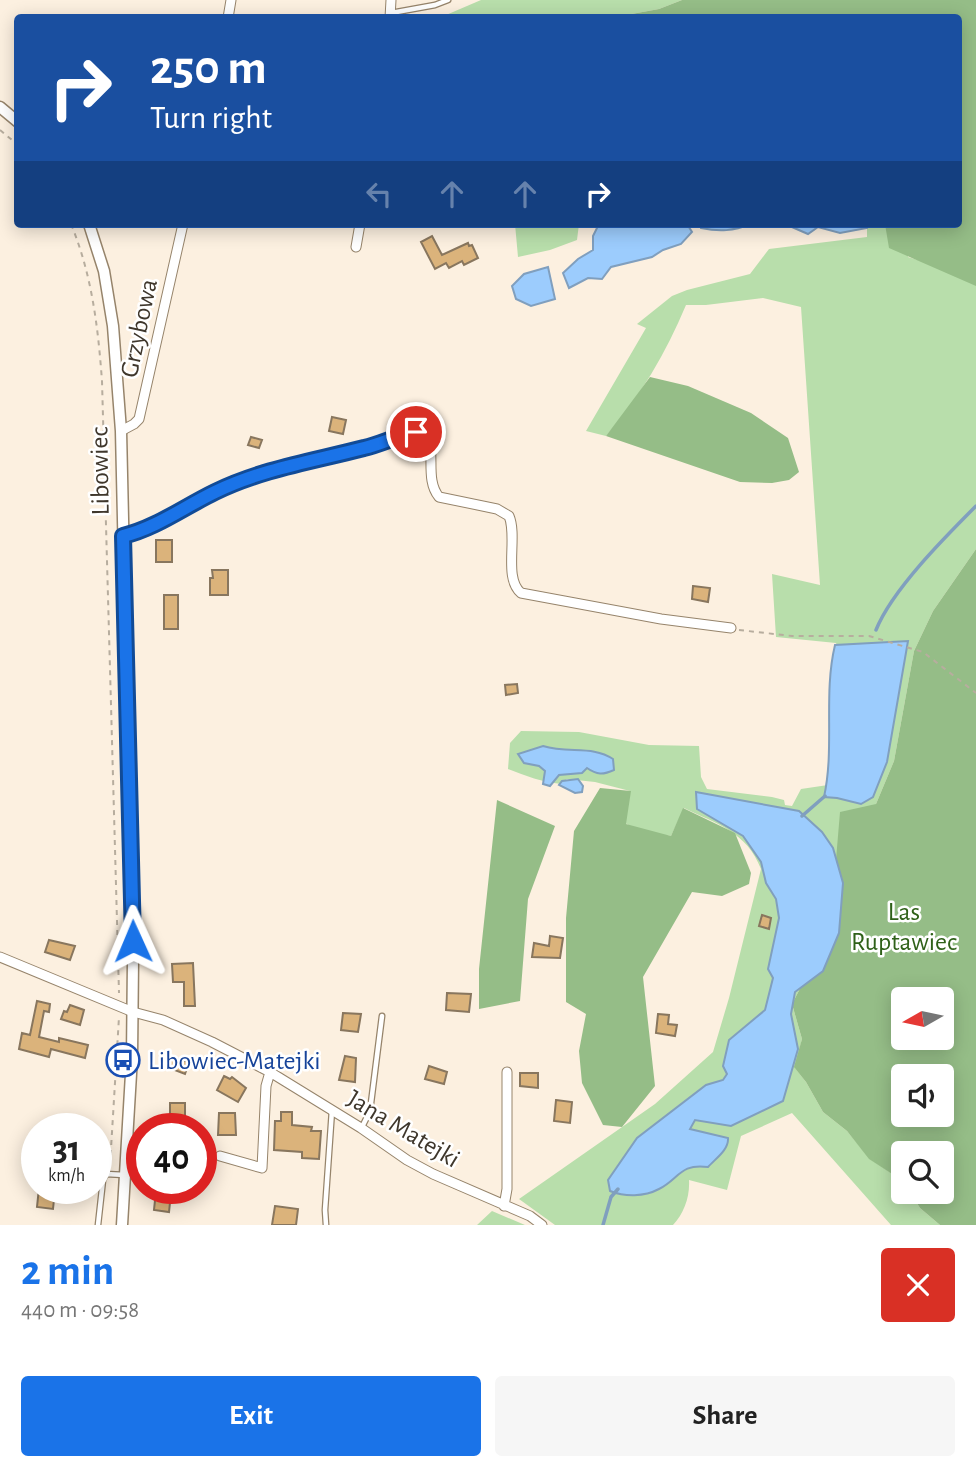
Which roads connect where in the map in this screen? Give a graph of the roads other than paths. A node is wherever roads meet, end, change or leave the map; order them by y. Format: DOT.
graph roads {
  1 [pos="448,0"];
  2 [pos="394,14"];
  3 [pos="0,107"];
  4 [pos="14,119"];
  5 [pos="90,228"];
  6 [pos="182,228"];
  7 [pos="359,228"];
  8 [pos="356,247"];
  9 [pos="121,431"];
  10 [pos="123,536"];
  11 [pos="731,628"];
  12 [pos="0,957"];
  13 [pos="133,1012"];
  14 [pos="382,1016"];
  15 [pos="270,1072"];
  16 [pos="507,1072"];
  17 [pos="332,1110"];
  18 [pos="129,1113"];
  19 [pos="361,1128"];
  20 [pos="220,1156"];
  21 [pos="126,1175"];
  22 [pos="504,1206"];
  23 [pos="98,1225"];
  24 [pos="122,1225"];
  25 [pos="327,1225"];
  26 [pos="542,1225"];
  1 -- 2 [label="lane"];
  3 -- 4 [label="street"];
  5 -- 9 [label="street, Libowiec"];
  6 -- 9 [label="street, Grzybowa"];
  7 -- 8 [label="street"];
  9 -- 10 [label="street, Libowiec"];
  10 -- 11 [label="street"];
  10 -- 13 [label="street, Libowiec"];
  12 -- 13 [label="street, Jana Matejki"];
  13 -- 15 [label="street, Jana Matejki"];
  13 -- 18 [label="street, Libowiec"];
  14 -- 19 [label="lane"];
  15 -- 17 [label="street, Jana Matejki"];
  15 -- 20 [label="street"];
  16 -- 22 [label="street"];
  17 -- 19 [label="street, Jana Matejki"];
  17 -- 25 [label="lane"];
  19 -- 22 [label="street, Jana Matejki"];
  21 -- 23 [label="lane"];
  21 -- 24 [label="street, Libowiec"];
  22 -- 26 [label="street, Jana Matejki"];
}
